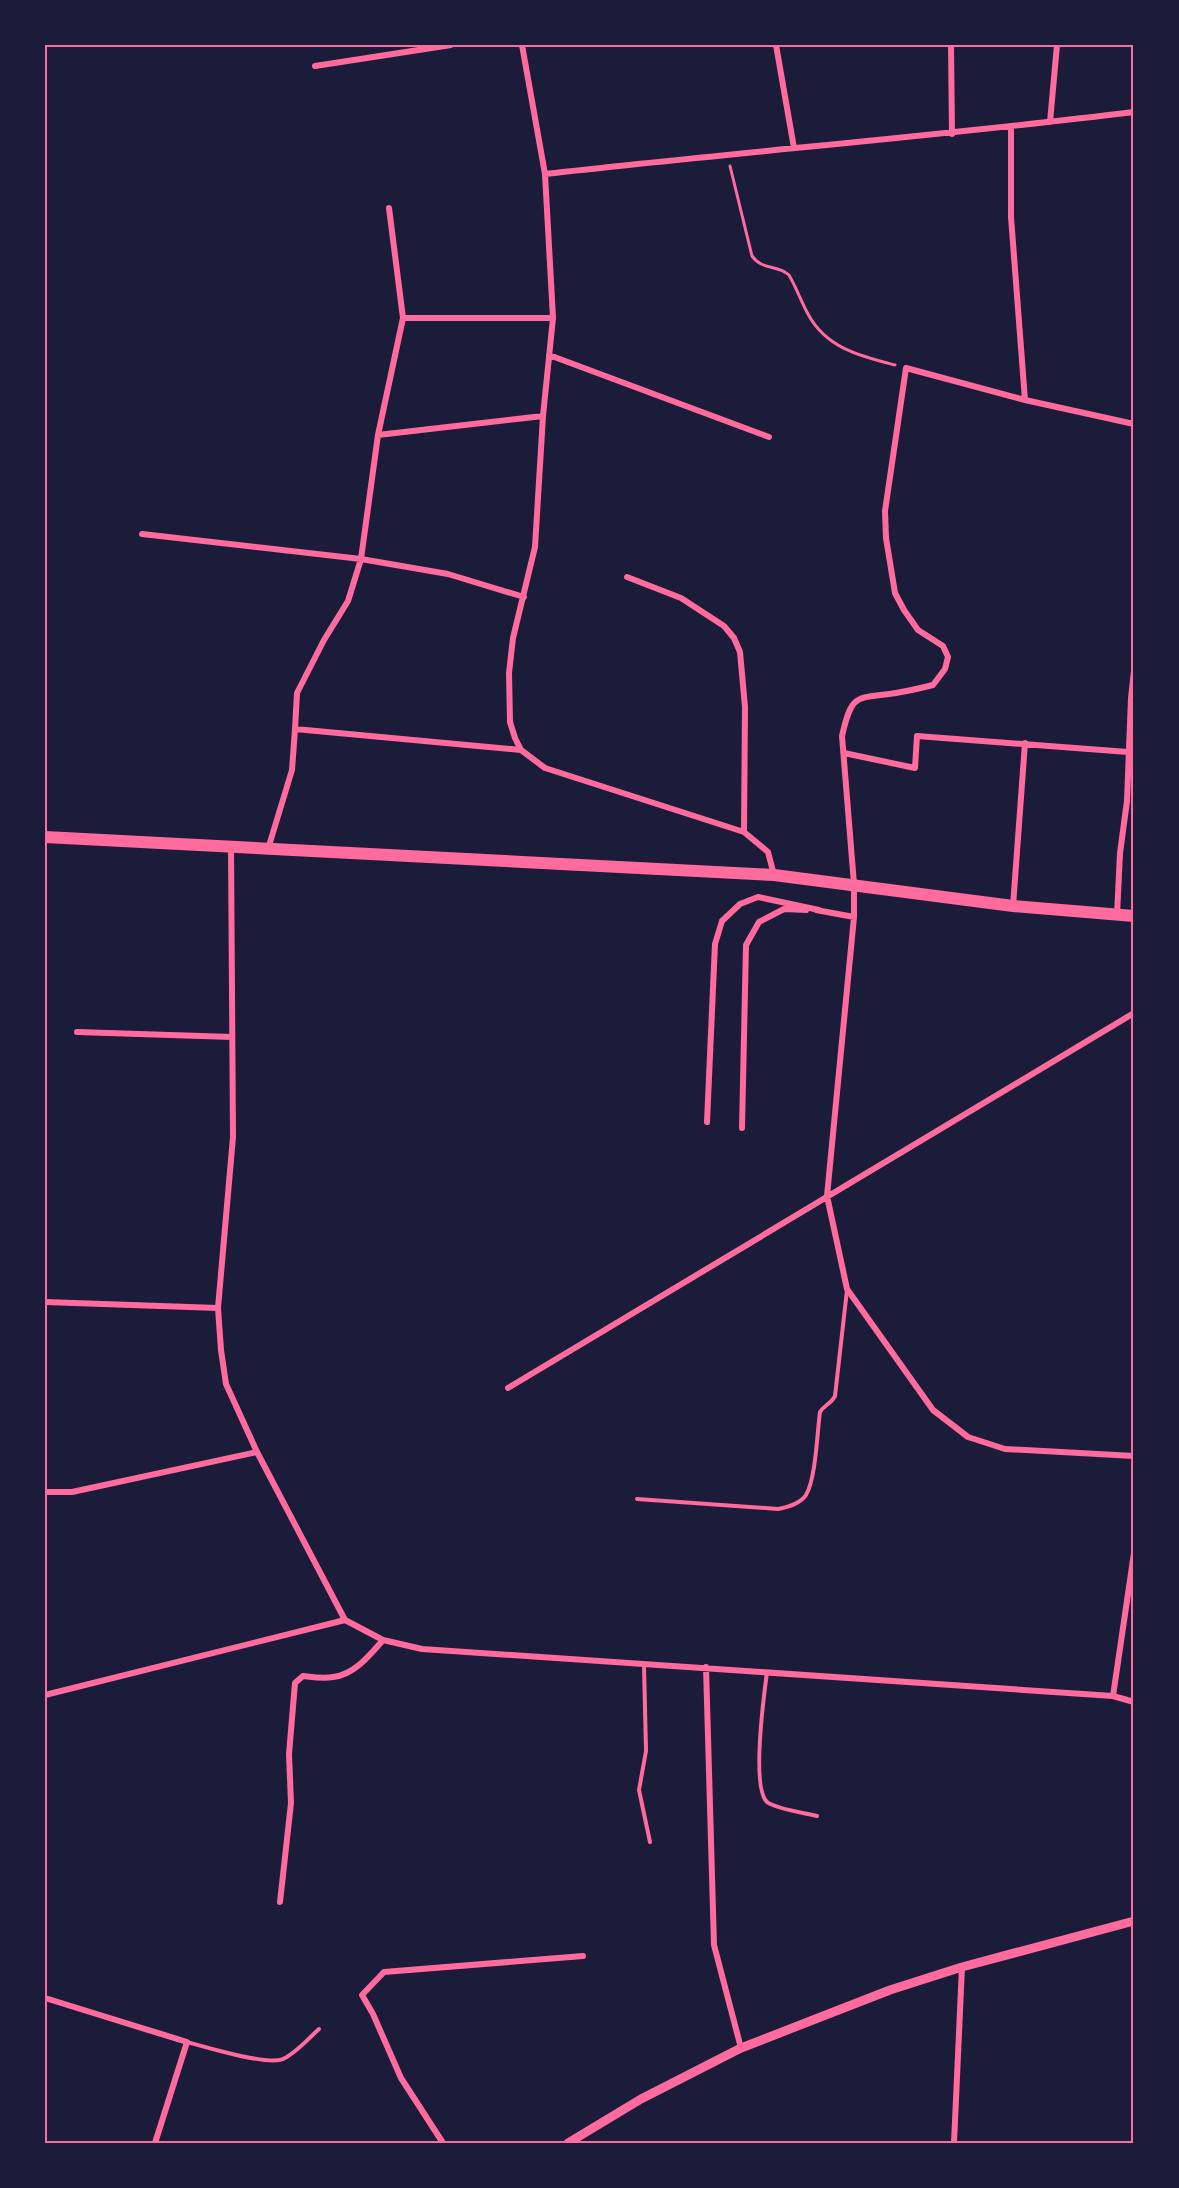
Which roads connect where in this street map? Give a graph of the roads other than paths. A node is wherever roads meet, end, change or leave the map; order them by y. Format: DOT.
graph roads {
  1 [pos="451,45"];
  2 [pos="522,45"];
  3 [pos="776,45"];
  4 [pos="951,45"];
  5 [pos="1057,45"];
  6 [pos="315,66"];
  7 [pos="1134,112"];
  8 [pos="1050,122"];
  9 [pos="1011,126"];
  10 [pos="952,134"];
  11 [pos="794,148"];
  12 [pos="545,174"];
  13 [pos="389,208"];
  14 [pos="403,318"];
  15 [pos="553,318"];
  16 [pos="549,355"];
  17 [pos="1025,400"];
  18 [pos="543,416"];
  19 [pos="1134,424"];
  20 [pos="378,435"];
  21 [pos="769,437"];
  22 [pos="142,534"];
  23 [pos="361,559"];
  24 [pos="627,577"];
  25 [pos="524,597"];
  26 [pos="1134,671"];
  27 [pos="295,729"];
  28 [pos="1025,743"];
  29 [pos="521,750"];
  30 [pos="1128,752"];
  31 [pos="844,753"];
  32 [pos="744,832"];
  33 [pos="45,837"];
  34 [pos="231,848"];
  35 [pos="268,849"];
  36 [pos="774,874"];
  37 [pos="855,884"];
  38 [pos="1013,906"];
  39 [pos="819,910"];
  40 [pos="1117,915"];
  41 [pos="1134,916"];
  42 [pos="854,917"];
  43 [pos="1134,1013"];
  44 [pos="77,1032"];
  45 [pos="232,1037"];
  46 [pos="707,1122"];
  47 [pos="741,1128"];
  48 [pos="827,1196"];
  49 [pos="847,1289"];
  50 [pos="45,1302"];
  51 [pos="218,1308"];
  52 [pos="508,1388"];
  53 [pos="257,1452"];
  54 [pos="1134,1456"];
  55 [pos="45,1492"];
  56 [pos="637,1499"];
  57 [pos="1134,1553"];
  58 [pos="345,1620"];
  59 [pos="383,1640"];
  60 [pos="644,1665"];
  61 [pos="706,1667"];
  62 [pos="767,1672"];
  63 [pos="45,1695"];
  64 [pos="1113,1695"];
  65 [pos="1134,1702"];
  66 [pos="817,1816"];
  67 [pos="650,1842"];
  68 [pos="280,1902"];
  69 [pos="1134,1921"];
  70 [pos="583,1956"];
  71 [pos="962,1967"];
  72 [pos="45,1998"];
  73 [pos="319,2029"];
  74 [pos="187,2042"];
  75 [pos="741,2048"];
  76 [pos="155,2143"];
  77 [pos="443,2143"];
  78 [pos="568,2143"];
  79 [pos="954,2143"];
  1 -- 6 [label="street"];
  2 -- 12 [label="street"];
  3 -- 11 [label="street"];
  4 -- 10 [label="street"];
  5 -- 8 [label="street"];
  7 -- 8 [label="street"];
  8 -- 9 [label="street"];
  9 -- 10 [label="street"];
  9 -- 17 [label="street"];
  10 -- 11 [label="street"];
  11 -- 12 [label="street"];
  12 -- 15 [label="street"];
  13 -- 14 [label="street"];
  14 -- 15 [label="street"];
  14 -- 20 [label="street"];
  15 -- 16 [label="street"];
  16 -- 18 [label="street"];
  16 -- 21 [label="street"];
  17 -- 19 [label="street"];
  17 -- 31 [label="street"];
  18 -- 20 [label="street"];
  18 -- 25 [label="street"];
  20 -- 23 [label="street"];
  22 -- 23 [label="street"];
  23 -- 25 [label="street"];
  23 -- 27 [label="street"];
  24 -- 32 [label="street"];
  25 -- 29 [label="street"];
  26 -- 30 [label="street"];
  27 -- 29 [label="street"];
  27 -- 35 [label="street"];
  28 -- 30 [label="street"];
  28 -- 31 [label="street"];
  28 -- 38 [label="street"];
  29 -- 32 [label="street"];
  30 -- 40 [label="street"];
  31 -- 37 [label="street"];
  32 -- 36 [label="street"];
  33 -- 34 [label="main road"];
  34 -- 35 [label="main road"];
  34 -- 45 [label="street"];
  35 -- 36 [label="main road"];
  36 -- 37 [label="main road"];
  37 -- 38 [label="main road"];
  37 -- 42 [label="street"];
  38 -- 40 [label="main road"];
  39 -- 42 [label="street"];
  39 -- 46 [label="street"];
  39 -- 47 [label="street"];
  40 -- 41 [label="main road"];
  42 -- 48 [label="street"];
  43 -- 48 [label="street"];
  44 -- 45 [label="street"];
  45 -- 51 [label="street"];
  48 -- 49 [label="street"];
  48 -- 52 [label="street"];
  49 -- 54 [label="street"];
  49 -- 56 [label="lane"];
  50 -- 51 [label="street"];
  51 -- 53 [label="street"];
  53 -- 55 [label="street"];
  53 -- 58 [label="street"];
  57 -- 64 [label="street"];
  58 -- 59 [label="street"];
  58 -- 63 [label="street"];
  59 -- 60 [label="street"];
  59 -- 68 [label="street"];
  60 -- 61 [label="street"];
  60 -- 67 [label="lane"];
  61 -- 62 [label="street"];
  61 -- 75 [label="street"];
  62 -- 64 [label="street"];
  62 -- 66 [label="lane"];
  64 -- 65 [label="street"];
  69 -- 71 [label="street"];
  70 -- 77 [label="street"];
  71 -- 75 [label="street"];
  71 -- 79 [label="street"];
  72 -- 74 [label="street"];
  73 -- 74 [label="lane"];
  74 -- 76 [label="street"];
  75 -- 78 [label="street"];
}
